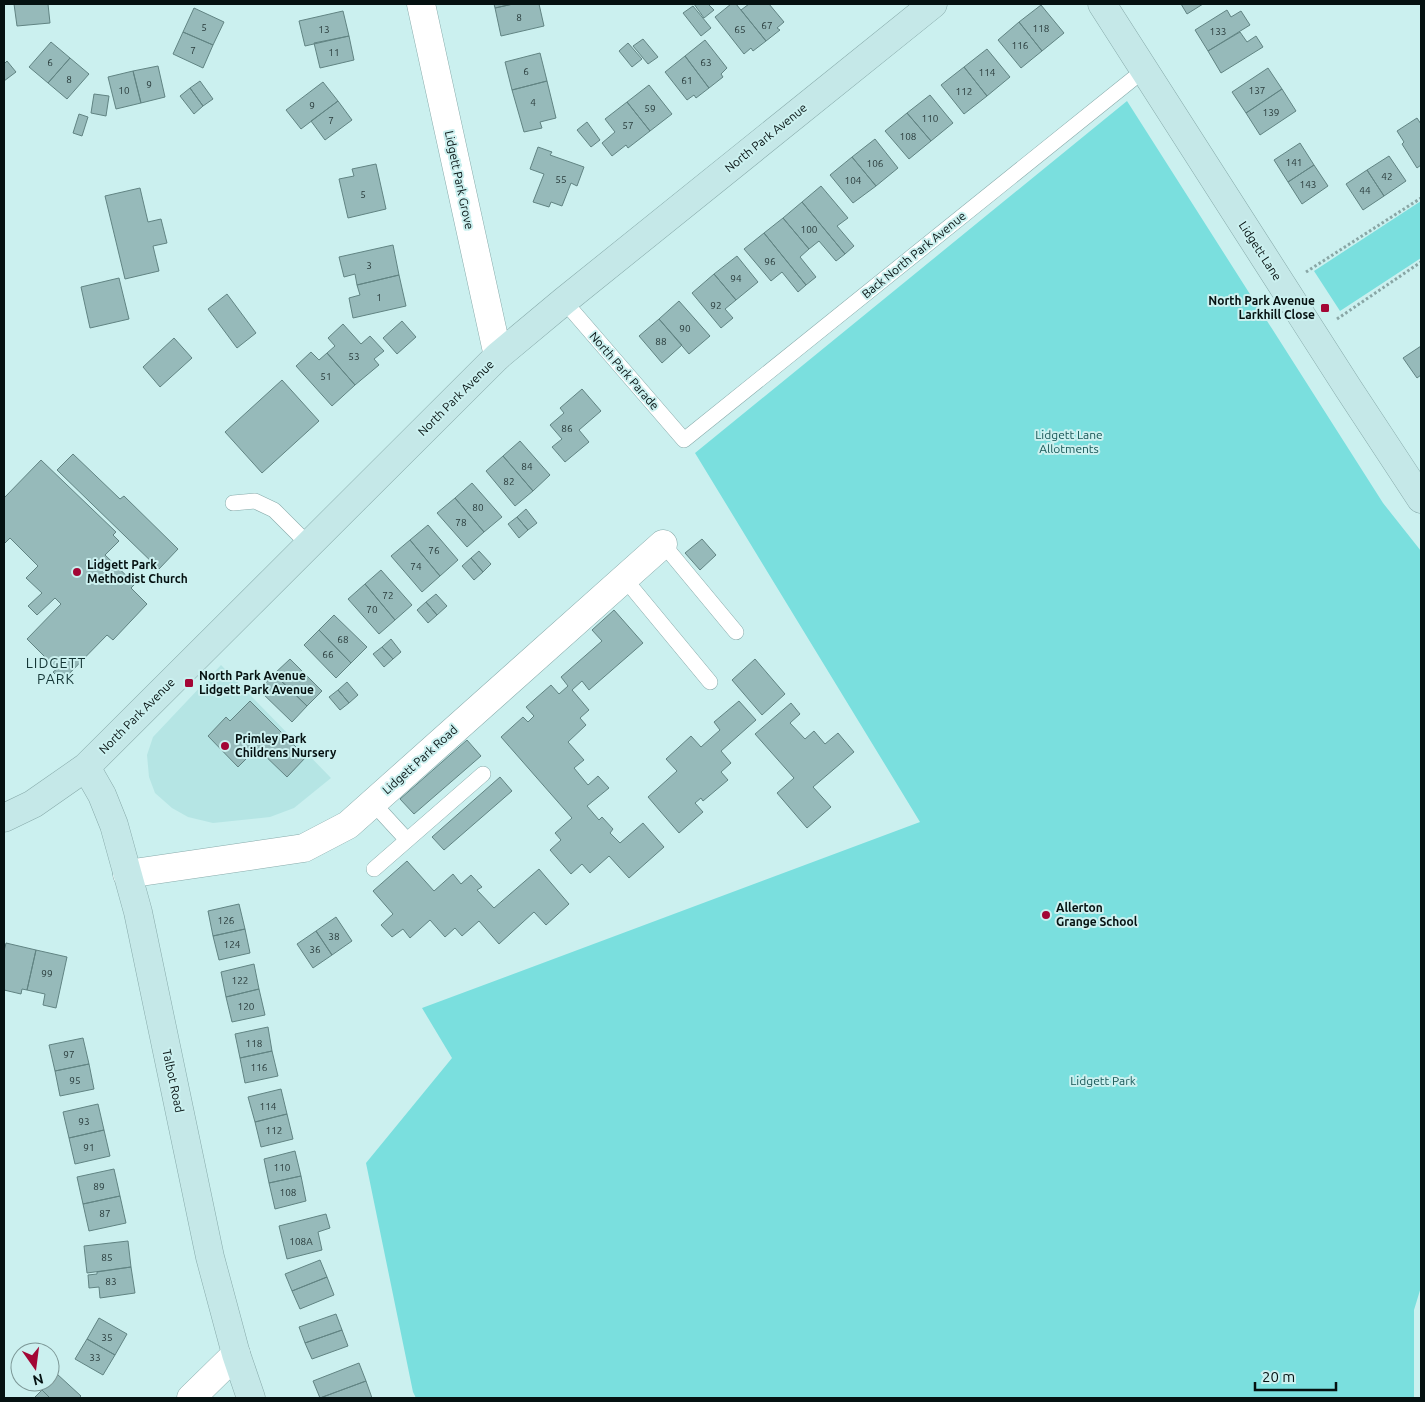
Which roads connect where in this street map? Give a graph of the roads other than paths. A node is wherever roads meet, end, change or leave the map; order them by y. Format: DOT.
graph roads {
  1 [pos="421,4"];
  2 [pos="933,4"];
  3 [pos="1102,4"];
  4 [pos="1144,70"];
  5 [pos="564,301"];
  6 [pos="498,356"];
  7 [pos="684,440"];
  8 [pos="1421,498"];
  9 [pos="233,503"];
  10 [pos="663,544"];
  11 [pos="309,545"];
  12 [pos="624,578"];
  13 [pos="736,632"];
  14 [pos="710,682"];
  15 [pos="86,767"];
  16 [pos="483,774"];
  17 [pos="373,803"];
  18 [pos="4,818"];
  19 [pos="407,840"];
  20 [pos="374,869"];
  21 [pos="127,874"];
  22 [pos="236,1354"];
  23 [pos="191,1398"];
  24 [pos="252,1398"];
  1 -- 6 [label="street, Lidgett Park Grove"];
  2 -- 5 [label="street, North Park Avenue"];
  3 -- 4 [label="street, Lidgett Lane"];
  4 -- 7 [label="lane, Back North Park Avenue"];
  4 -- 8 [label="street, Lidgett Lane"];
  5 -- 6 [label="street, North Park Avenue"];
  5 -- 7 [label="lane, North Park Parade"];
  6 -- 11 [label="street, North Park Avenue"];
  9 -- 11 [label="lane"];
  10 -- 12 [label="street, Lidgett Park Road"];
  10 -- 13 [label="lane"];
  11 -- 15 [label="street, North Park Avenue"];
  12 -- 14 [label="lane"];
  12 -- 17 [label="street, Lidgett Park Road"];
  15 -- 18 [label="street, North Park Avenue"];
  15 -- 21 [label="street, Talbot Road"];
  16 -- 19 [label="lane"];
  17 -- 19 [label="lane"];
  17 -- 21 [label="street, Lidgett Park Road"];
  19 -- 20 [label="lane"];
  21 -- 22 [label="street, Talbot Road"];
  22 -- 23 [label="street"];
  22 -- 24 [label="street, Talbot Road"];
}
